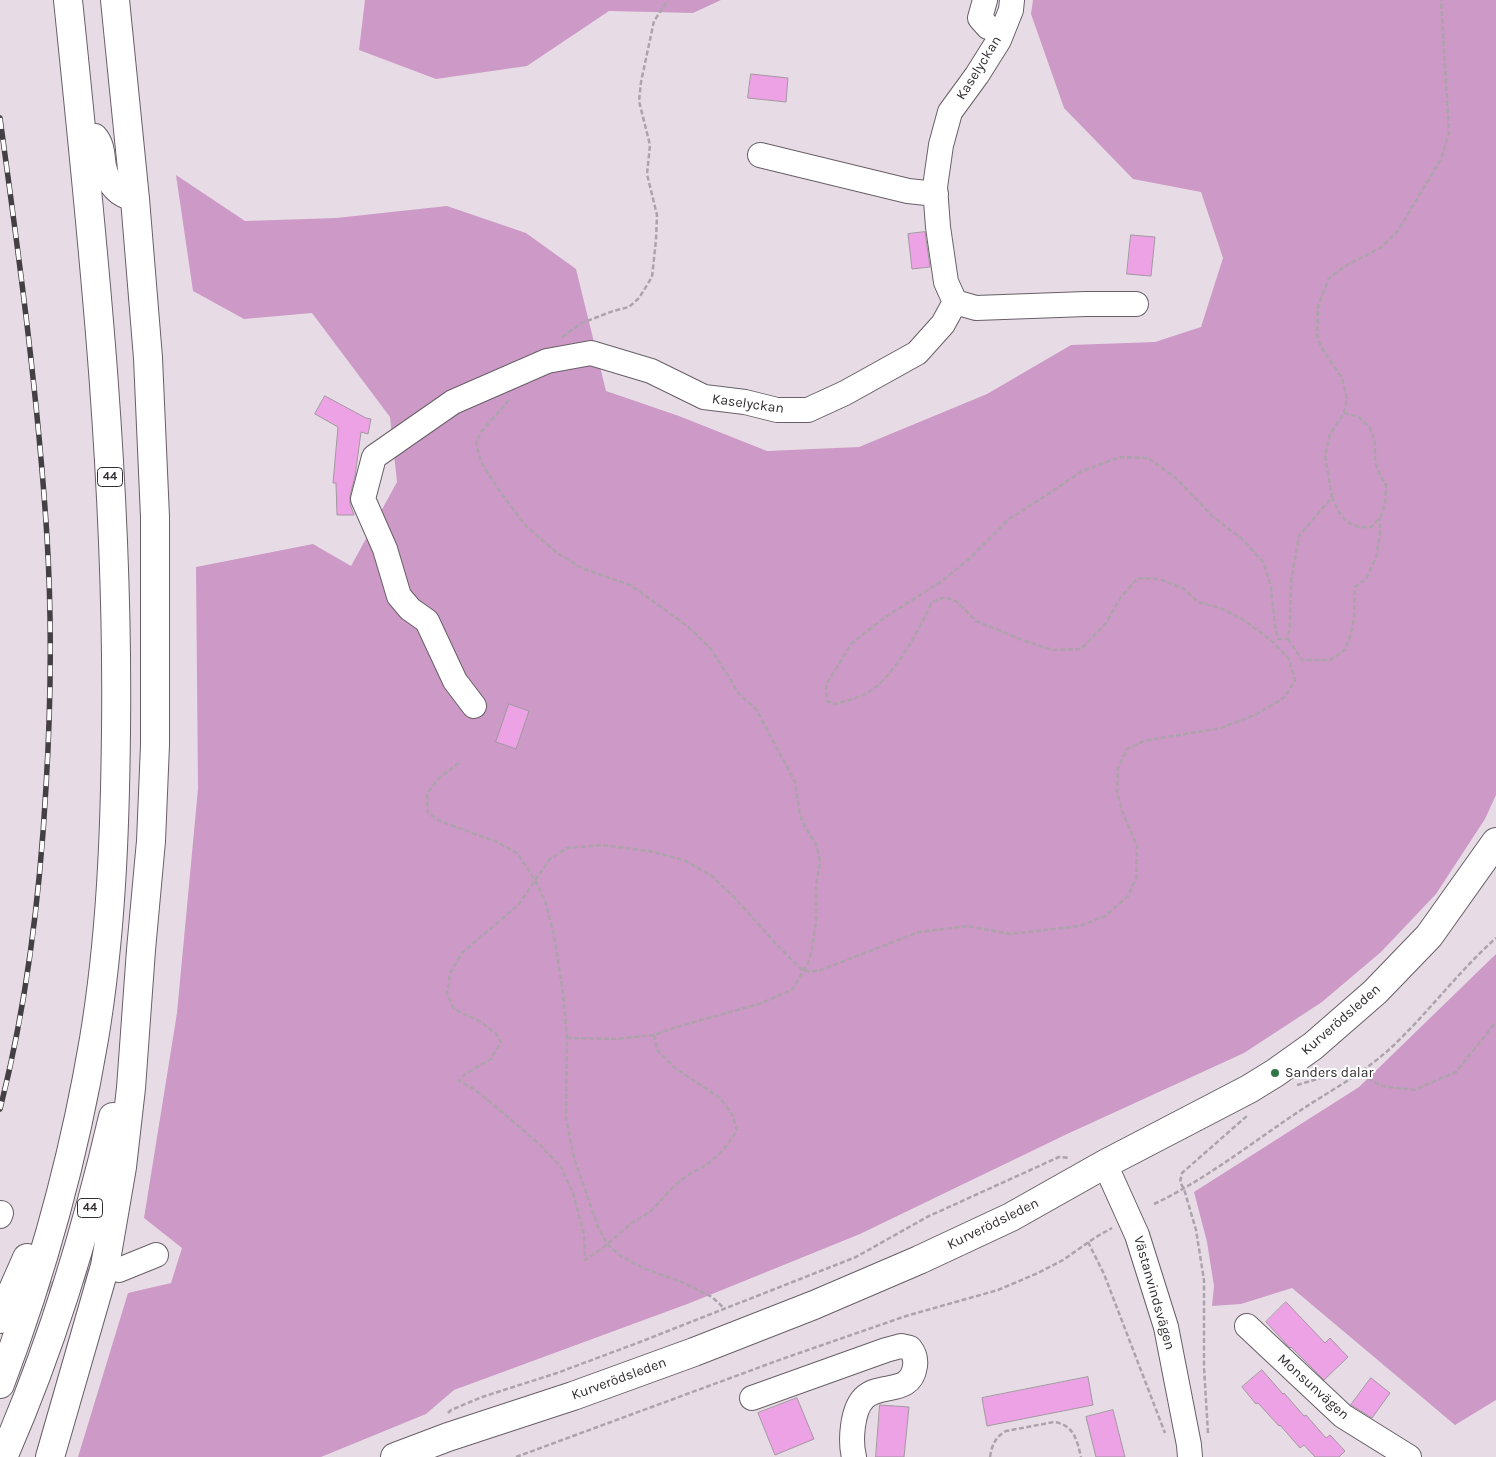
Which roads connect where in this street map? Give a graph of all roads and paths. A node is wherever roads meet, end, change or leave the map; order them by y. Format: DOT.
graph roads {
  1 [pos="68,0"];
  2 [pos="115,0"];
  3 [pos="668,0"];
  4 [pos="985,0"];
  5 [pos="1012,0"];
  6 [pos="1441,0"];
  7 [pos="1002,32"];
  8 [pos="82,137"];
  9 [pos="760,155"];
  10 [pos="936,194"];
  11 [pos="135,199"];
  12 [pos="956,302"];
  13 [pos="1136,304"];
  14 [pos="561,338"];
  15 [pos="510,398"];
  16 [pos="1344,413"];
  17 [pos="1332,497"];
  18 [pos="1380,518"];
  19 [pos="1288,639"];
  20 [pos="474,706"];
  21 [pos="459,763"];
  22 [pos="1496,842"];
  23 [pos="535,880"];
  24 [pos="1495,940"];
  25 [pos="141,950"];
  26 [pos="803,971"];
  27 [pos="1496,1022"];
  28 [pos="654,1035"];
  29 [pos="566,1038"];
  30 [pos="1359,1072"];
  31 [pos="1294,1086"];
  32 [pos="1251,1113"];
  33 [pos="72,1153"];
  34 [pos="1069,1158"];
  35 [pos="1105,1164"];
  36 [pos="1184,1189"];
  37 [pos="1154,1204"];
  38 [pos="1112,1228"];
  39 [pos="1088,1242"];
  40 [pos="607,1244"];
  41 [pos="156,1255"];
  42 [pos="119,1270"];
  43 [pos="725,1309"];
  44 [pos="0,1319"];
  45 [pos="1247,1326"];
  46 [pos="0,1384"];
  47 [pos="752,1398"];
  48 [pos="446,1415"];
  49 [pos="1208,1437"];
  50 [pos="1167,1438"];
  51 [pos="2,1457"];
  52 [pos="50,1457"];
  53 [pos="395,1457"];
  54 [pos="516,1457"];
  55 [pos="854,1457"];
  56 [pos="990,1457"];
  57 [pos="1081,1457"];
  58 [pos="1190,1457"];
  59 [pos="1409,1457"];
  1 -- 8 [label="main road, 44"];
  2 -- 11 [label="main road, 44"];
  3 -- 14 [label="path"];
  4 -- 7 [label="street"];
  5 -- 7 [label="street, Kaselyckan"];
  6 -- 16 [label="path"];
  7 -- 10 [label="street, Kaselyckan"];
  8 -- 11 [label="street"];
  8 -- 33 [label="main road, 44"];
  9 -- 10 [label="street"];
  10 -- 12 [label="street, Kaselyckan"];
  11 -- 25 [label="main road, 44"];
  12 -- 13 [label="street"];
  12 -- 20 [label="street, Kaselyckan"];
  15 -- 26 [label="path"];
  16 -- 17 [label="path"];
  16 -- 18 [label="path"];
  17 -- 18 [label="path"];
  17 -- 19 [label="path"];
  18 -- 19 [label="path"];
  19 -- 26 [label="path"];
  21 -- 23 [label="path"];
  22 -- 35 [label="main road, Kurverödsleden"];
  23 -- 26 [label="path"];
  23 -- 29 [label="path"];
  23 -- 40 [label="path"];
  24 -- 30 [label="path"];
  25 -- 51 [label="main road, 44"];
  25 -- 52 [label="main road"];
  26 -- 28 [label="path"];
  27 -- 30 [label="path"];
  28 -- 29 [label="path"];
  28 -- 40 [label="path"];
  29 -- 40 [label="path"];
  30 -- 31 [label="path"];
  30 -- 36 [label="path"];
  32 -- 36 [label="path"];
  33 -- 44 [label="main road"];
  33 -- 46 [label="main road, 44"];
  34 -- 43 [label="path"];
  35 -- 53 [label="main road, Kurverödsleden"];
  35 -- 58 [label="street, Västanvindsvägen"];
  36 -- 37 [label="path"];
  36 -- 49 [label="path"];
  38 -- 39 [label="path"];
  39 -- 50 [label="path"];
  39 -- 54 [label="path"];
  40 -- 43 [label="path"];
  41 -- 42 [label="street"];
  43 -- 48 [label="path"];
  45 -- 59 [label="street, Monsunvägen"];
  47 -- 55 [label="street"];
  56 -- 57 [label="path"];
}
